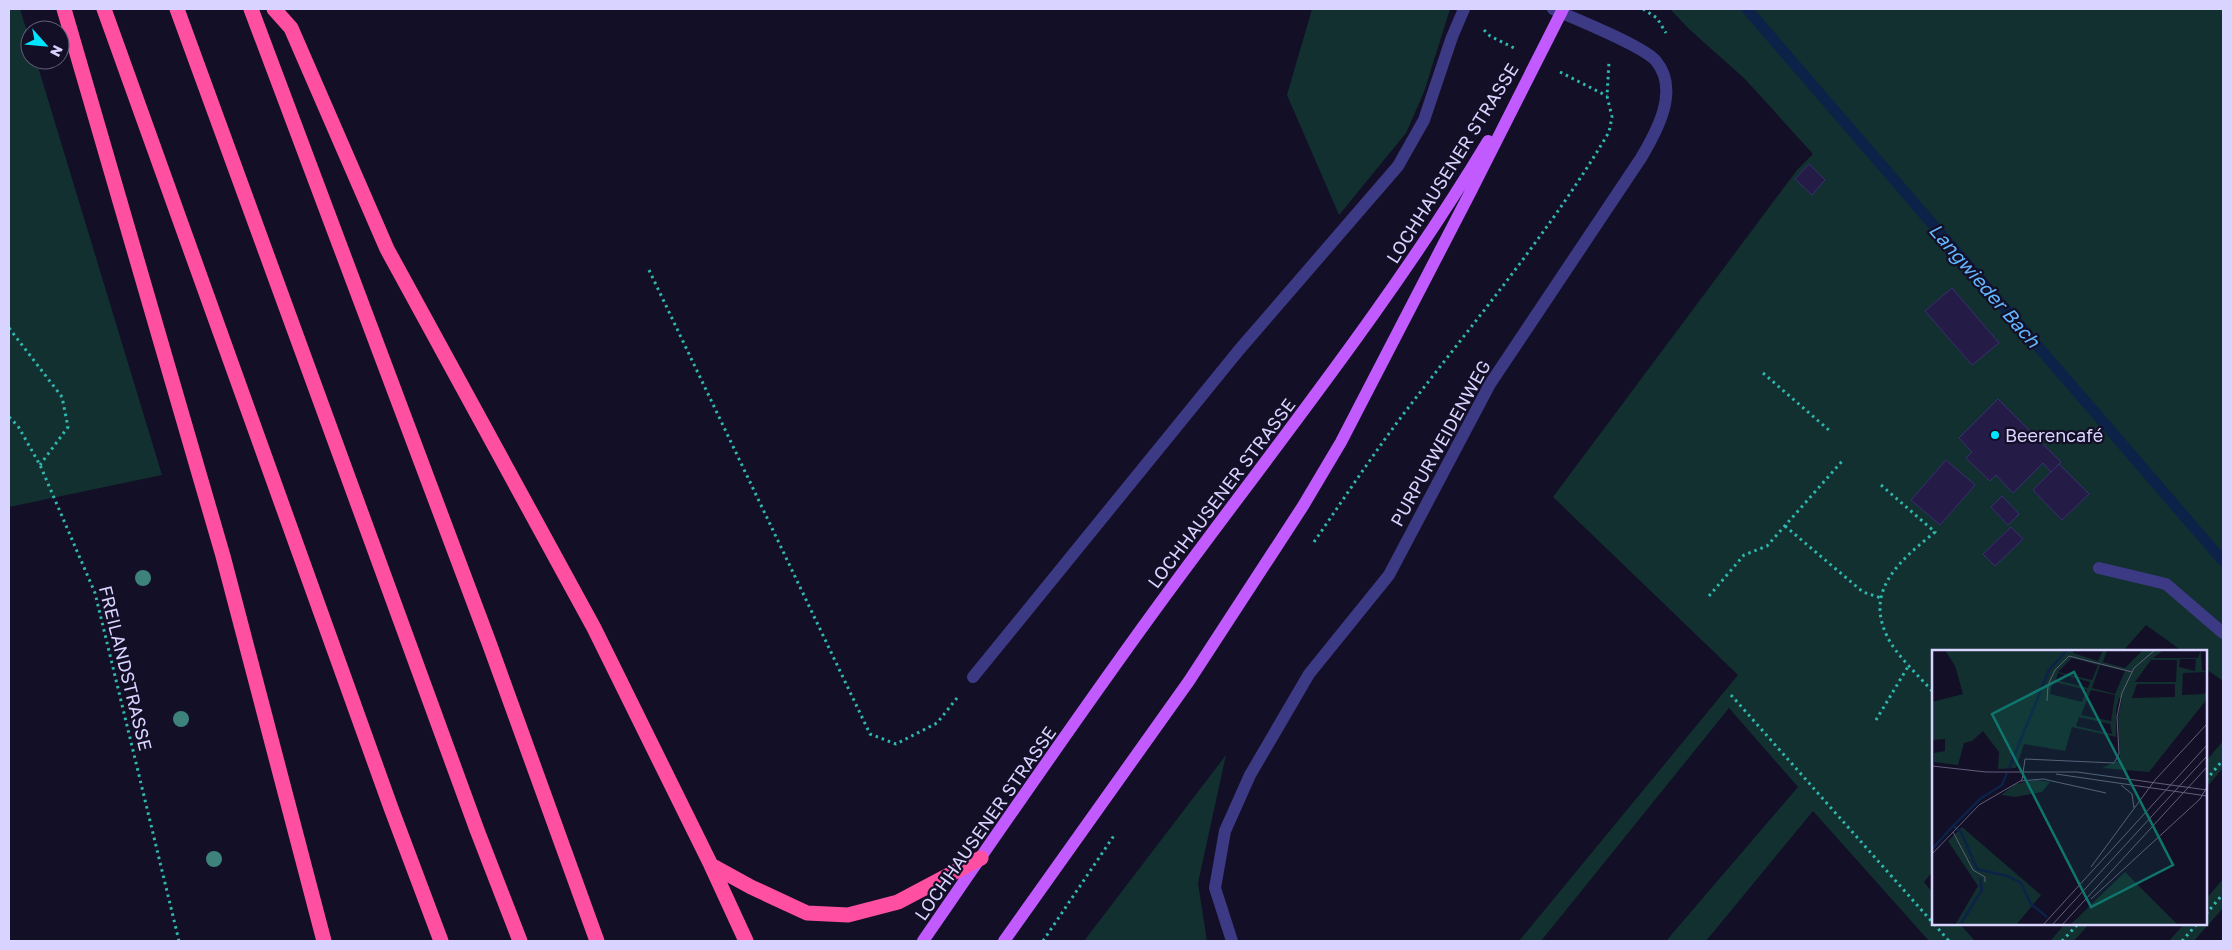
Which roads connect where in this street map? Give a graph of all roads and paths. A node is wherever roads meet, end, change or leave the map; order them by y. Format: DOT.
graph roads {
  1 [pos="64,9"];
  2 [pos="104,9"];
  3 [pos="177,9"];
  4 [pos="251,9"];
  5 [pos="274,9"];
  6 [pos="1464,9"];
  7 [pos="1559,10"];
  8 [pos="1613,37"];
  9 [pos="1537,60"];
  10 [pos="649,270"];
  11 [pos="9,328"];
  12 [pos="1763,373"];
  13 [pos="9,417"];
  14 [pos="1830,431"];
  15 [pos="1844,459"];
  16 [pos="40,465"];
  17 [pos="1881,484"];
  18 [pos="1785,526"];
  19 [pos="1308,550"];
  20 [pos="2099,568"];
  21 [pos="1709,596"];
  22 [pos="1881,598"];
  23 [pos="2223,633"];
  24 [pos="1909,665"];
  25 [pos="973,678"];
  26 [pos="1932,691"];
  27 [pos="1731,695"];
  28 [pos="1876,720"];
  29 [pos="2223,760"];
  30 [pos="2207,779"];
  31 [pos="1120,827"];
  32 [pos="981,858"];
  33 [pos="711,865"];
  34 [pos="2223,894"];
  35 [pos="2207,913"];
  36 [pos="1932,923"];
  37 [pos="1934,925"];
  38 [pos="2077,925"];
  39 [pos="2197,925"];
  40 [pos="179,941"];
  41 [pos="324,941"];
  42 [pos="441,941"];
  43 [pos="520,941"];
  44 [pos="597,941"];
  45 [pos="746,941"];
  46 [pos="923,941"];
  47 [pos="1004,941"];
  48 [pos="1043,941"];
  49 [pos="1232,941"];
  50 [pos="1949,941"];
  51 [pos="2062,941"];
  52 [pos="2182,941"];
  1 -- 41 [label="highway"];
  2 -- 42 [label="highway"];
  3 -- 43 [label="highway"];
  4 -- 44 [label="highway"];
  5 -- 33 [label="highway"];
  6 -- 25 [label="street"];
  7 -- 8 [label="street, PURPURWEIDENWEG"];
  7 -- 9 [label="main road, LOCHHAUSENER STRASSE"];
  8 -- 19 [label="path"];
  8 -- 49 [label="street, PURPURWEIDENWEG"];
  9 -- 32 [label="main road, LOCHHAUSENER STRASSE"];
  9 -- 47 [label="main road, LOCHHAUSENER STRASSE"];
  10 -- 25 [label="path"];
  11 -- 16 [label="path"];
  12 -- 14 [label="path"];
  13 -- 16 [label="path, FREILANDSTRASSE"];
  15 -- 18 [label="path"];
  16 -- 40 [label="path, FREILANDSTRASSE"];
  17 -- 22 [label="path"];
  18 -- 21 [label="path"];
  18 -- 22 [label="path"];
  20 -- 23 [label="street"];
  22 -- 24 [label="path"];
  24 -- 26 [label="path"];
  24 -- 28 [label="path"];
  27 -- 36 [label="path"];
  29 -- 30 [label="path"];
  31 -- 48 [label="path"];
  32 -- 33 [label="highway"];
  32 -- 46 [label="main road, LOCHHAUSENER STRASSE"];
  33 -- 45 [label="highway"];
  34 -- 35 [label="path"];
  37 -- 50 [label="path"];
  38 -- 51 [label="path"];
  39 -- 52 [label="path"];
}
